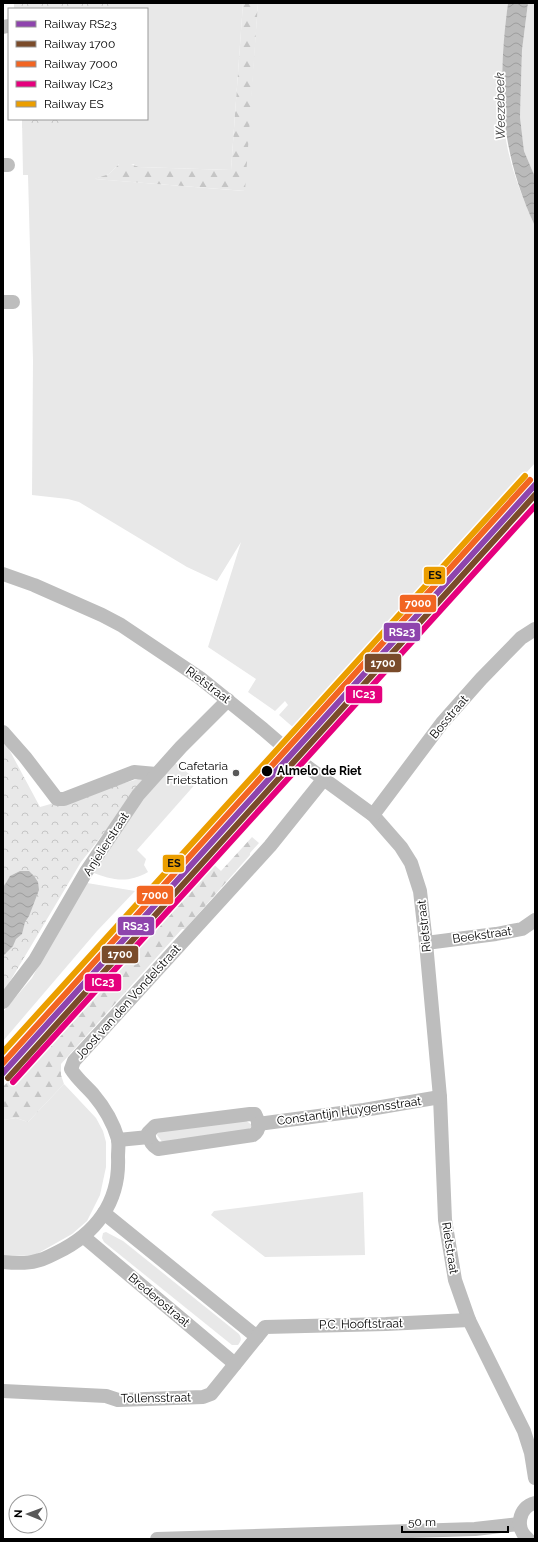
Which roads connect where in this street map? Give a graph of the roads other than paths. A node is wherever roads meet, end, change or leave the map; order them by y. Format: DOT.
graph roads {
  1 [pos="3,574"];
  2 [pos="535,629"];
  3 [pos="228,700"];
  4 [pos="3,732"];
  5 [pos="156,774"];
  6 [pos="323,780"];
  7 [pos="374,815"];
  8 [pos="535,920"];
  9 [pos="426,943"];
  10 [pos="3,1002"];
  11 [pos="440,1098"];
  12 [pos="258,1124"];
  13 [pos="149,1137"];
  14 [pos="118,1140"];
  15 [pos="104,1213"];
  16 [pos="84,1237"];
  17 [pos="3,1262"];
  18 [pos="469,1320"];
  19 [pos="257,1337"];
  20 [pos="235,1364"];
  21 [pos="3,1391"];
  22 [pos="535,1478"];
  23 [pos="535,1503"];
  24 [pos="519,1524"];
  25 [pos="157,1539"];
  26 [pos="528,1539"];
  1 -- 3 [label="street, Rietstraat"];
  2 -- 7 [label="street, Bosstraat"];
  3 -- 5 [label="street, Anjelierstraat"];
  3 -- 6 [label="street, Rietstraat"];
  4 -- 5 [label="street"];
  5 -- 10 [label="street, Anjelierstraat"];
  6 -- 7 [label="street, Rietstraat"];
  6 -- 14 [label="street, Joost van den Vondelstraat"];
  7 -- 9 [label="street, Rietstraat"];
  8 -- 9 [label="street, Beekstraat"];
  9 -- 11 [label="street, Rietstraat"];
  11 -- 12 [label="street, Constantijn Huygensstraat"];
  11 -- 18 [label="street, Rietstraat"];
  12 -- 13 [label="street"];
  12 -- 13 [label="street"];
  13 -- 14 [label="street"];
  14 -- 15 [label="street, Joost van den Vondelstraat"];
  15 -- 16 [label="street, Joost van den Vondelstraat"];
  15 -- 19 [label="street"];
  16 -- 17 [label="street, Joost van den Vondelstraat"];
  16 -- 20 [label="street, Brederostraat"];
  18 -- 19 [label="street, P.C. Hooftstraat"];
  18 -- 22 [label="street, Rietstraat"];
  19 -- 20 [label="street, Tollensstraat"];
  20 -- 21 [label="street, Tollensstraat"];
  23 -- 24 [label="street"];
  24 -- 25 [label="street"];
  24 -- 26 [label="street"];
}
